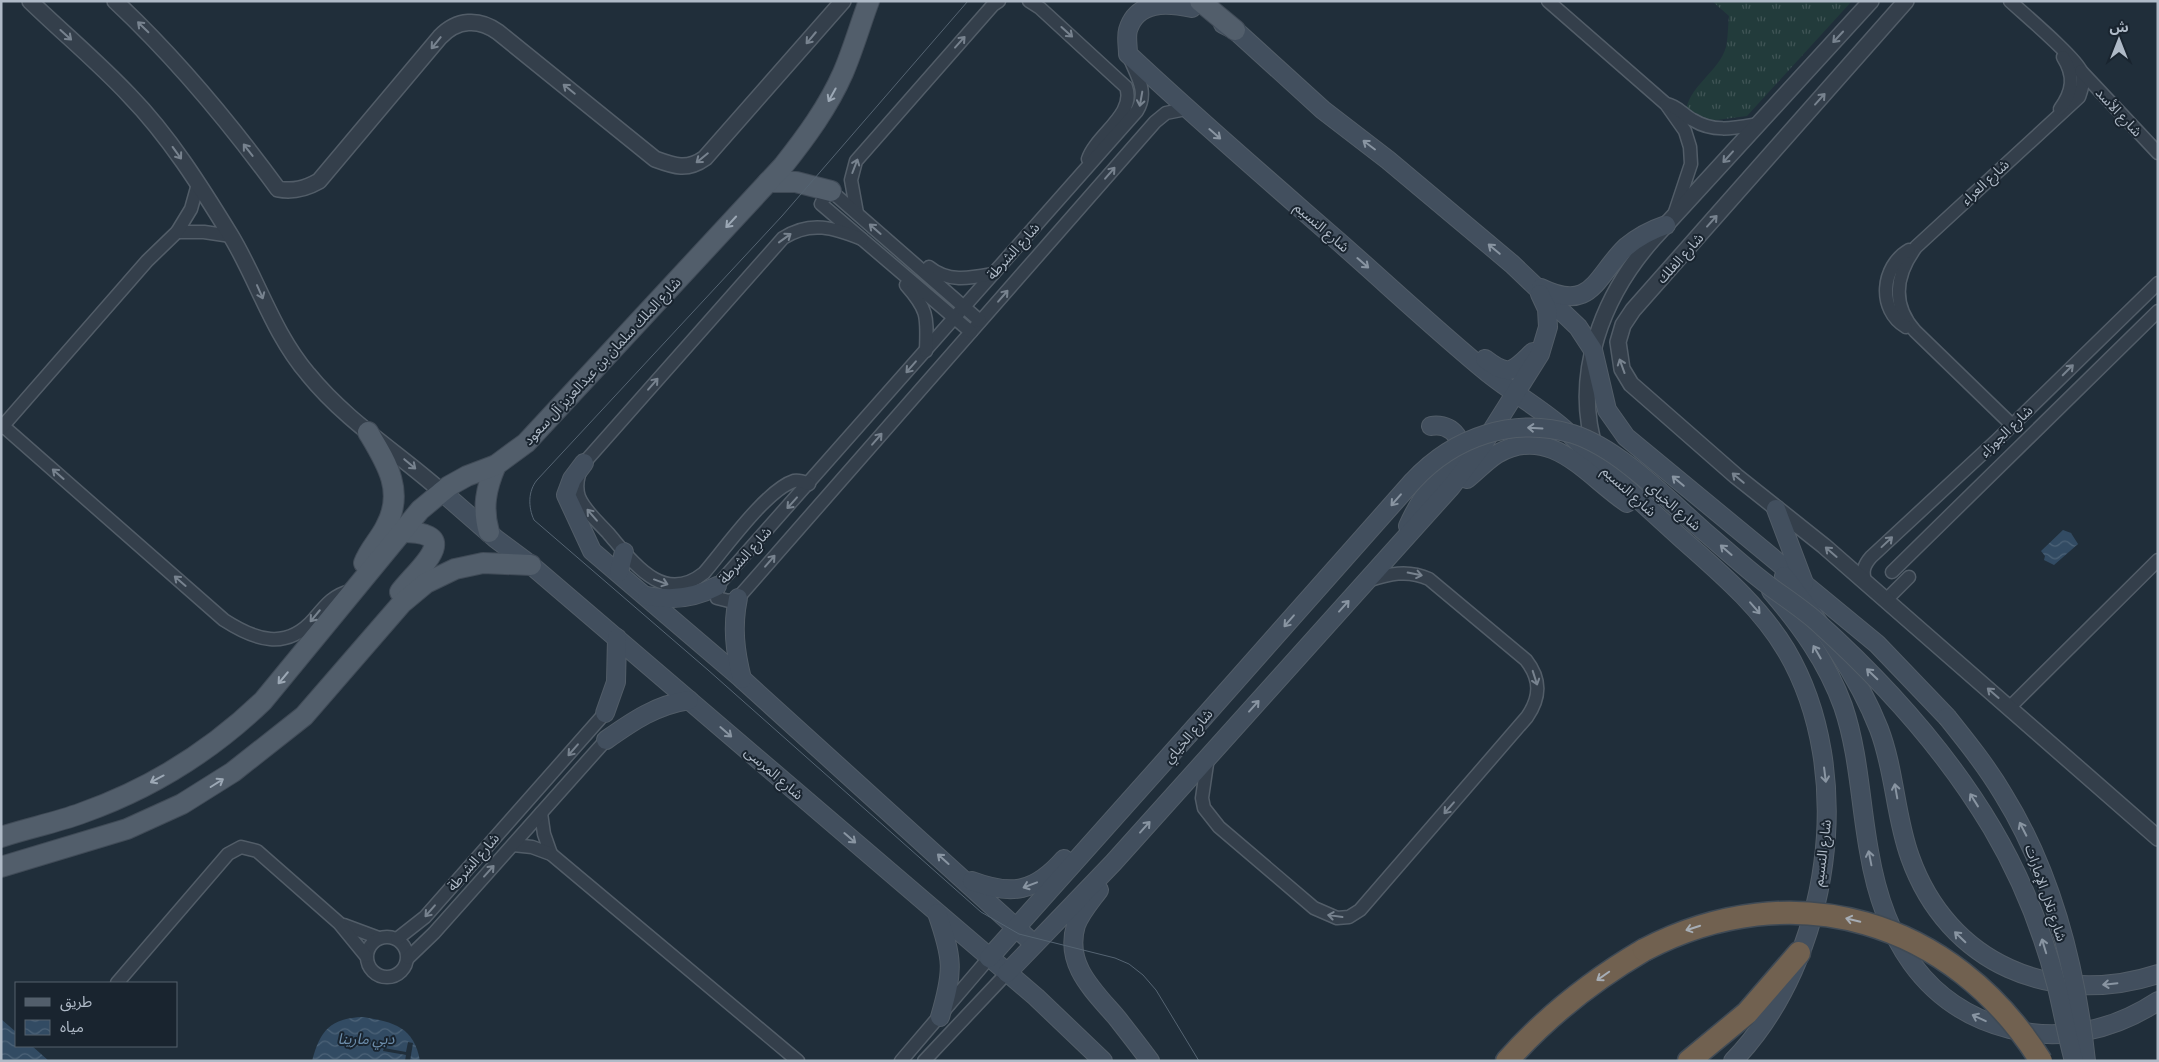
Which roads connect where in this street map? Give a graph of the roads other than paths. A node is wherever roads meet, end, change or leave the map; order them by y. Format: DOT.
graph roads {
  1 [pos="30,1"];
  2 [pos="115,1"];
  3 [pos="843,1"];
  4 [pos="869,1"];
  5 [pos="999,1"];
  6 [pos="1029,1"];
  7 [pos="1548,1"];
  8 [pos="1871,1"];
  9 [pos="1906,1"];
  10 [pos="2010,1"];
  11 [pos="1192,4"];
  12 [pos="1235,30"];
  13 [pos="2054,42"];
  14 [pos="1128,54"];
  15 [pos="2081,70"];
  16 [pos="1666,104"];
  17 [pos="1186,109"];
  18 [pos="2054,118"];
  19 [pos="1758,124"];
  20 [pos="2158,153"];
  21 [pos="1086,169"];
  22 [pos="768,182"];
  23 [pos="198,184"];
  24 [pos="831,191"];
  25 [pos="857,213"];
  26 [pos="1670,221"];
  27 [pos="177,232"];
  28 [pos="231,236"];
  29 [pos="862,239"];
  30 [pos="890,242"];
  31 [pos="892,264"];
  32 [pos="993,274"];
  33 [pos="2158,283"];
  34 [pos="1535,287"];
  35 [pos="964,307"];
  36 [pos="2158,311"];
  37 [pos="955,318"];
  38 [pos="980,321"];
  39 [pos="971,332"];
  40 [pos="1442,333"];
  41 [pos="1544,344"];
  42 [pos="1593,350"];
  43 [pos="926,351"];
  44 [pos="2045,393"];
  45 [pos="1516,394"];
  46 [pos="2026,411"];
  47 [pos="2051,417"];
  48 [pos="2012,425"];
  49 [pos="1431,426"];
  50 [pos="2,427"];
  51 [pos="368,432"];
  52 [pos="1599,463"];
  53 [pos="584,464"];
  54 [pos="496,465"];
  55 [pos="809,484"];
  56 [pos="1451,487"];
  57 [pos="441,491"];
  58 [pos="1776,508"];
  59 [pos="1656,515"];
  60 [pos="402,532"];
  61 [pos="489,532"];
  62 [pos="1398,546"];
  63 [pos="624,552"];
  64 [pos="1769,557"];
  65 [pos="2158,560"];
  66 [pos="531,565"];
  67 [pos="619,572"];
  68 [pos="1892,572"];
  69 [pos="1909,577"];
  70 [pos="1367,580"];
  71 [pos="1764,582"];
  72 [pos="1865,582"];
  73 [pos="1804,584"];
  74 [pos="717,586"];
  75 [pos="357,588"];
  76 [pos="648,596"];
  77 [pos="738,598"];
  78 [pos="1886,600"];
  79 [pos="397,609"];
  80 [pos="616,638"];
  81 [pos="742,679"];
  82 [pos="689,700"];
  83 [pos="2009,708"];
  84 [pos="605,713"];
  85 [pos="606,740"];
  86 [pos="1208,757"];
  87 [pos="1121,812"];
  88 [pos="542,813"];
  89 [pos="1,837"];
  90 [pos="2158,838"];
  91 [pos="513,845"];
  92 [pos="551,854"];
  93 [pos="1112,863"];
  94 [pos="1,867"];
  95 [pos="965,878"];
  96 [pos="937,913"];
  97 [pos="339,923"];
  98 [pos="1018,927"];
  99 [pos="379,938"];
  100 [pos="397,939"];
  101 [pos="1034,944"];
  102 [pos="1799,953"];
  103 [pos="366,956"];
  104 [pos="408,958"];
  105 [pos="989,958"];
  106 [pos="1006,973"];
  107 [pos="2158,974"];
  108 [pos="116,982"];
  109 [pos="2158,1001"];
  110 [pos="940,1017"];
  111 [pos="798,1061"];
  112 [pos="901,1061"];
  113 [pos="924,1061"];
  114 [pos="1103,1061"];
  115 [pos="1150,1061"];
  116 [pos="1507,1061"];
  117 [pos="1689,1061"];
  118 [pos="1733,1061"];
  119 [pos="2041,1061"];
  120 [pos="2074,1061"];
  121 [pos="2086,1061"];
  1 -- 23 [label="street, one-way"];
  3 -- 2 [label="street, one-way"];
  4 -- 22 [label="main road, شارع الملك سلمان بن عبدالعزيز آل سعود, one-way"];
  25 -- 5 [label="street, one-way"];
  6 -- 21 [label="street, one-way"];
  7 -- 16 [label="street"];
  8 -- 19 [label="street, one-way"];
  58 -- 9 [label="street, شارع الفلك, one-way"];
  10 -- 13 [label="street"];
  11 -- 12 [label="main road"];
  11 -- 14 [label="main road"];
  34 -- 12 [label="main road, one-way"];
  13 -- 15 [label="street"];
  13 -- 18 [label="street, شارع العراء"];
  14 -- 17 [label="main road, شارع النسيم"];
  14 -- 21 [label="street, شارع الشرطة, one-way"];
  15 -- 18 [label="street, شارع العراء"];
  15 -- 20 [label="street, شارع الأسد"];
  16 -- 19 [label="street"];
  16 -- 26 [label="street"];
  38 -- 17 [label="street, شارع الشرطة, one-way"];
  17 -- 40 [label="main road, شارع النسيم, one-way"];
  18 -- 48 [label="street, شارع العراء"];
  19 -- 26 [label="street, one-way"];
  21 -- 32 [label="street, شارع الشرطة"];
  22 -- 24 [label="main road"];
  22 -- 54 [label="main road, شارع الملك سلمان بن عبدالعزيز آل سعود, one-way"];
  23 -- 27 [label="street"];
  23 -- 28 [label="street"];
  24 -- 25 [label="street"];
  24 -- 29 [label="street"];
  30 -- 25 [label="street, one-way"];
  26 -- 34 [label="main road"];
  26 -- 42 [label="street"];
  27 -- 28 [label="street"];
  27 -- 50 [label="street"];
  28 -- 51 [label="street, one-way"];
  29 -- 31 [label="street"];
  53 -- 29 [label="street, one-way"];
  30 -- 32 [label="street"];
  30 -- 35 [label="street"];
  31 -- 37 [label="street"];
  31 -- 43 [label="street"];
  32 -- 35 [label="street, شارع الشرطة"];
  44 -- 33 [label="street, شارع الجوزاء, one-way"];
  34 -- 41 [label="main road, شارع الخياي"];
  34 -- 42 [label="main road"];
  35 -- 37 [label="street, شارع الشرطة"];
  35 -- 38 [label="street"];
  36 -- 47 [label="street"];
  37 -- 39 [label="street"];
  37 -- 43 [label="street, شارع الشرطة"];
  38 -- 39 [label="street, شارع الشرطة"];
  77 -- 39 [label="street, شارع الشرطة, one-way"];
  40 -- 41 [label="main road"];
  40 -- 45 [label="main road, شارع النسيم"];
  41 -- 45 [label="main road, شارع الخياي"];
  42 -- 52 [label="street"];
  64 -- 42 [label="main road, one-way"];
  43 -- 55 [label="street, شارع الشرطة, one-way"];
  44 -- 46 [label="street, شارع الجوزاء"];
  44 -- 47 [label="street"];
  45 -- 52 [label="main road, شارع النسيم"];
  45 -- 56 [label="main road, شارع الخياي"];
  46 -- 47 [label="street"];
  46 -- 48 [label="street, شارع الجوزاء"];
  47 -- 68 [label="street"];
  72 -- 48 [label="street, شارع الجوزاء, one-way"];
  49 -- 62 [label="main road"];
  75 -- 50 [label="street, one-way"];
  51 -- 57 [label="street, one-way"];
  51 -- 75 [label="main road"];
  52 -- 59 [label="main road, شارع النسيم"];
  63 -- 53 [label="street, one-way"];
  53 -- 67 [label="main road"];
  54 -- 57 [label="main road, شارع الملك سلمان بن عبدالعزيز آل سعود"];
  54 -- 61 [label="main road"];
  63 -- 55 [label="street, one-way"];
  55 -- 74 [label="street, شارع الشرطة, one-way"];
  56 -- 59 [label="main road"];
  56 -- 62 [label="main road, شارع الخياي"];
  57 -- 60 [label="main road, شارع الملك سلمان بن عبدالعزيز آل سعود"];
  57 -- 61 [label="main road, شارع المرسى"];
  72 -- 58 [label="street, شارع الفلك, one-way"];
  58 -- 73 [label="main road"];
  59 -- 102 [label="main road, شارع النسيم, one-way"];
  60 -- 75 [label="main road, شارع الملك سلمان بن عبدالعزيز آل سعود"];
  60 -- 79 [label="main road"];
  61 -- 66 [label="main road, شارع المرسى"];
  62 -- 70 [label="main road, شارع الخياي"];
  63 -- 67 [label="main road"];
  64 -- 73 [label="main road"];
  107 -- 64 [label="main road, one-way"];
  65 -- 83 [label="street"];
  66 -- 79 [label="main road"];
  66 -- 80 [label="main road, شارع المرسى"];
  67 -- 76 [label="main road"];
  69 -- 78 [label="street"];
  86 -- 70 [label="main road, شارع الخياي, one-way"];
  70 -- 86 [label="street, one-way"];
  71 -- 87 [label="main road, شارع الخياي, one-way, bridge"];
  109 -- 71 [label="main road, one-way, bridge"];
  120 -- 71 [label="main road, one-way, bridge"];
  72 -- 78 [label="street, شارع الفلك"];
  121 -- 73 [label="main road, شارع تلال الإمارات, one-way, bridge"];
  74 -- 76 [label="main road"];
  74 -- 77 [label="street, شارع الشرطة"];
  75 -- 89 [label="main road, شارع الملك سلمان بن عبدالعزيز آل سعود, one-way"];
  76 -- 81 [label="main road"];
  77 -- 81 [label="main road"];
  83 -- 78 [label="street, شارع الفلك, one-way"];
  94 -- 79 [label="main road, one-way"];
  80 -- 82 [label="main road, شارع المرسى"];
  80 -- 84 [label="main road"];
  95 -- 81 [label="main road, one-way"];
  82 -- 85 [label="main road"];
  82 -- 96 [label="main road, شارع المرسى, one-way"];
  83 -- 90 [label="street, شارع الفلك"];
  84 -- 100 [label="street, شارع الشرطة, one-way"];
  85 -- 88 [label="street, شارع الشرطة"];
  93 -- 86 [label="main road, شارع الخياي, one-way"];
  87 -- 95 [label="main road, one-way"];
  87 -- 98 [label="main road, شارع الخياي"];
  88 -- 91 [label="street, شارع الشرطة"];
  88 -- 92 [label="street"];
  91 -- 92 [label="street"];
  104 -- 91 [label="street, شارع الشرطة, one-way"];
  92 -- 111 [label="street"];
  93 -- 101 [label="main road, شارع الخياي"];
  93 -- 115 [label="main road"];
  95 -- 98 [label="main road"];
  96 -- 105 [label="main road, شارع المرسى"];
  96 -- 110 [label="main road"];
  97 -- 99 [label="street"];
  97 -- 103 [label="street"];
  97 -- 108 [label="street"];
  98 -- 101 [label="main road"];
  98 -- 105 [label="main road, شارع الخياي"];
  99 -- 100 [label="street"];
  99 -- 103 [label="street"];
  100 -- 104 [label="street"];
  101 -- 106 [label="main road, شارع الخياي"];
  102 -- 117 [label="highway"];
  102 -- 118 [label="main road, شارع النسيم"];
  103 -- 104 [label="street"];
  105 -- 106 [label="main road, شارع المرسى"];
  105 -- 110 [label="street, شارع الخياي"];
  106 -- 113 [label="street, شارع الخياي"];
  106 -- 114 [label="main road, شارع المرسى"];
  110 -- 112 [label="street, شارع الخياي"];
  119 -- 116 [label="highway, one-way, bridge"];
}
